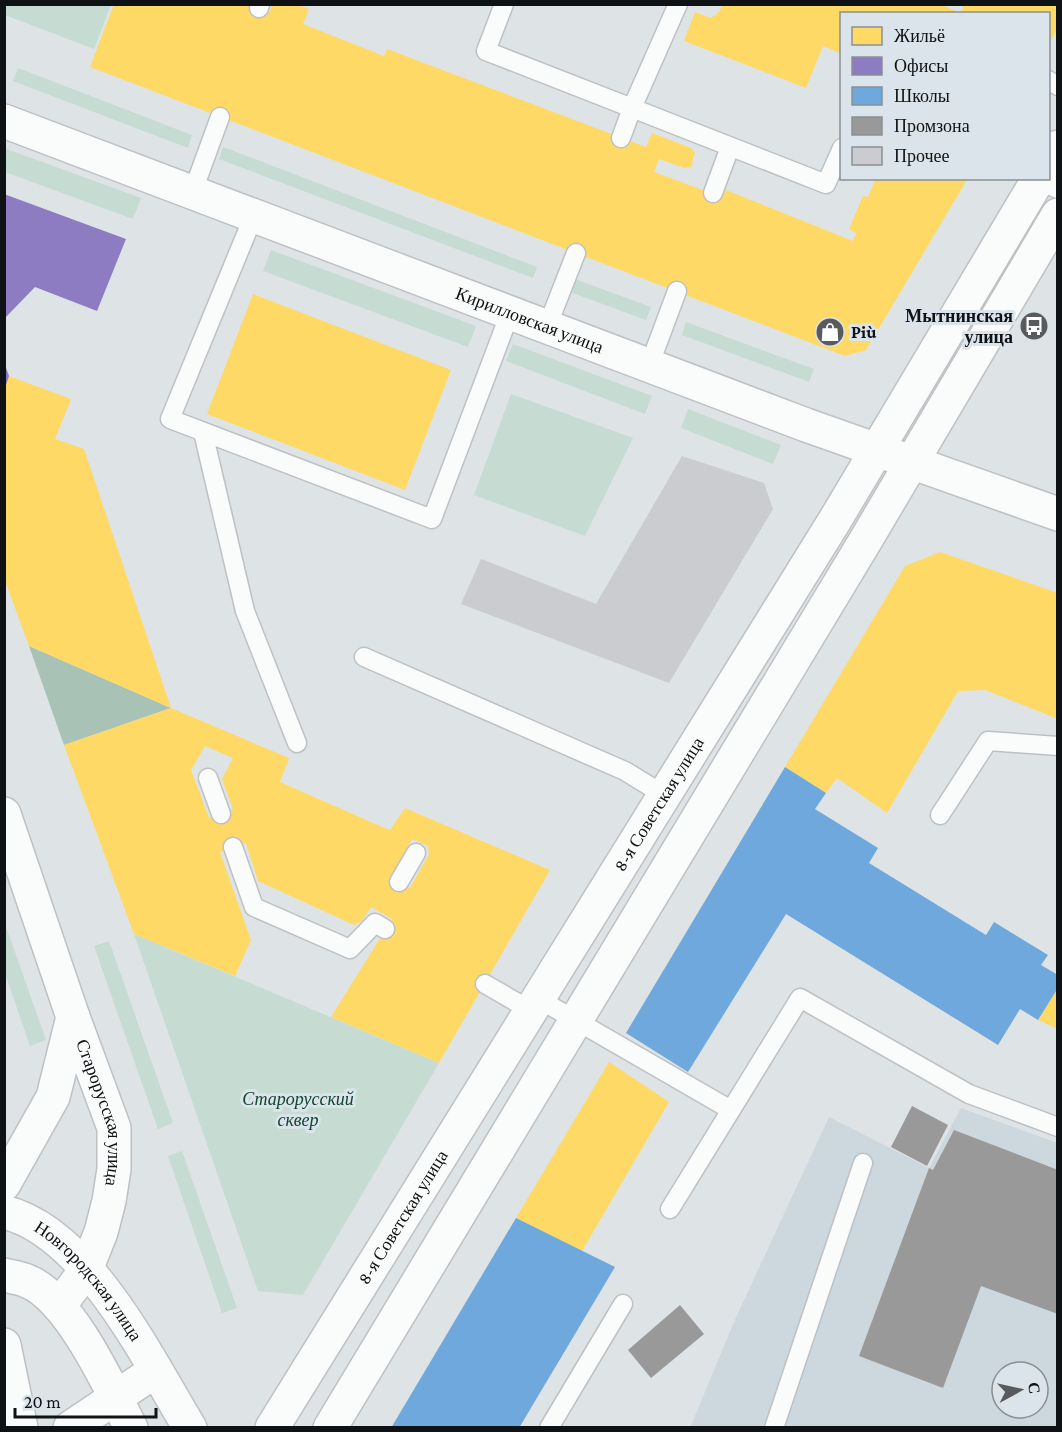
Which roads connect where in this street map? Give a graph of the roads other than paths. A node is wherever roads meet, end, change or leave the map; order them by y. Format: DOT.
graph roads {
  1 [pos="504,4"];
  2 [pos="678,4"];
  3 [pos="632,108"];
  4 [pos="220,117"];
  5 [pos="4,121"];
  6 [pos="621,138"];
  7 [pos="730,147"];
  8 [pos="1058,147"];
  9 [pos="840,152"];
  10 [pos="1050,167"];
  11 [pos="1044,180"];
  12 [pos="193,191"];
  13 [pos="713,193"];
  14 [pos="254,215"];
  15 [pos="1058,215"];
  16 [pos="576,253"];
  17 [pos="677,291"];
  18 [pos="510,313"];
  19 [pos="547,327"];
  20 [pos="649,366"];
  21 [pos="203,432"];
  22 [pos="878,450"];
  23 [pos="912,462"];
  24 [pos="1058,514"];
  25 [pos="364,657"];
  26 [pos="297,743"];
  27 [pos="1058,746"];
  28 [pos="208,778"];
  29 [pos="664,795"];
  30 [pos="4,814"];
  31 [pos="221,814"];
  32 [pos="940,815"];
  33 [pos="233,847"];
  34 [pos="416,853"];
  35 [pos="399,882"];
  36 [pos="380,922"];
  37 [pos="485,984"];
  38 [pos="534,1004"];
  39 [pos="73,1017"];
  40 [pos="575,1020"];
  41 [pos="731,1110"];
  42 [pos="1058,1127"];
  43 [pos="864,1163"];
  44 [pos="4,1184"];
  45 [pos="670,1209"];
  46 [pos="4,1212"];
  47 [pos="86,1270"];
  48 [pos="4,1275"];
  49 [pos="623,1304"];
  50 [pos="59,1306"];
  51 [pos="4,1345"];
  52 [pos="155,1371"];
  53 [pos="115,1397"];
  54 [pos="21,1428"];
  55 [pos="70,1428"];
  56 [pos="131,1428"];
  57 [pos="190,1428"];
  58 [pos="272,1428"];
  59 [pos="330,1428"];
  60 [pos="549,1428"];
  61 [pos="774,1428"];
  1 -- 3 [label="lane"];
  2 -- 3 [label="lane"];
  3 -- 6 [label="lane"];
  3 -- 7 [label="lane"];
  4 -- 12 [label="lane"];
  5 -- 12 [label="street, Кирилловская улица"];
  7 -- 9 [label="lane"];
  7 -- 13 [label="lane"];
  8 -- 10 [label="street, 8-я Советская улица"];
  11 -- 22 [label="street, 8-я Советская улица"];
  12 -- 14 [label="street, Кирилловская улица"];
  14 -- 18 [label="street, Кирилловская улица"];
  14 -- 21 [label="lane"];
  15 -- 23 [label="street"];
  16 -- 19 [label="lane"];
  17 -- 20 [label="lane"];
  18 -- 19 [label="street, Кирилловская улица"];
  18 -- 21 [label="lane"];
  19 -- 20 [label="street, Кирилловская улица"];
  20 -- 22 [label="street, Кирилловская улица"];
  21 -- 26 [label="lane"];
  22 -- 23 [label="street, Кирилловская улица"];
  22 -- 29 [label="street, 8-я Советская улица"];
  23 -- 24 [label="street, Кирилловская улица"];
  23 -- 40 [label="street"];
  25 -- 29 [label="lane"];
  27 -- 32 [label="lane"];
  28 -- 31 [label="lane"];
  29 -- 38 [label="street, 8-я Советская улица"];
  30 -- 39 [label="street, Старорусская улица"];
  33 -- 36 [label="lane"];
  34 -- 35 [label="lane"];
  37 -- 38 [label="lane"];
  38 -- 40 [label="lane"];
  38 -- 58 [label="street, 8-я Советская улица"];
  39 -- 44 [label="street, Старорусская улица"];
  39 -- 47 [label="street, Старорусская улица"];
  40 -- 41 [label="lane"];
  40 -- 59 [label="street"];
  41 -- 42 [label="lane"];
  41 -- 45 [label="lane"];
  43 -- 61 [label="lane"];
  46 -- 47 [label="street, Новгородская улица"];
  47 -- 50 [label="street, Старорусская улица"];
  47 -- 52 [label="street, Новгородская улица"];
  48 -- 50 [label="street, Новгородская улица"];
  49 -- 60 [label="lane"];
  50 -- 53 [label="street, Новгородская улица"];
  51 -- 54 [label="street"];
  52 -- 53 [label="street"];
  52 -- 57 [label="street, Новгородская улица"];
  53 -- 55 [label="street"];
  53 -- 56 [label="street, Новгородская улица"];
}
